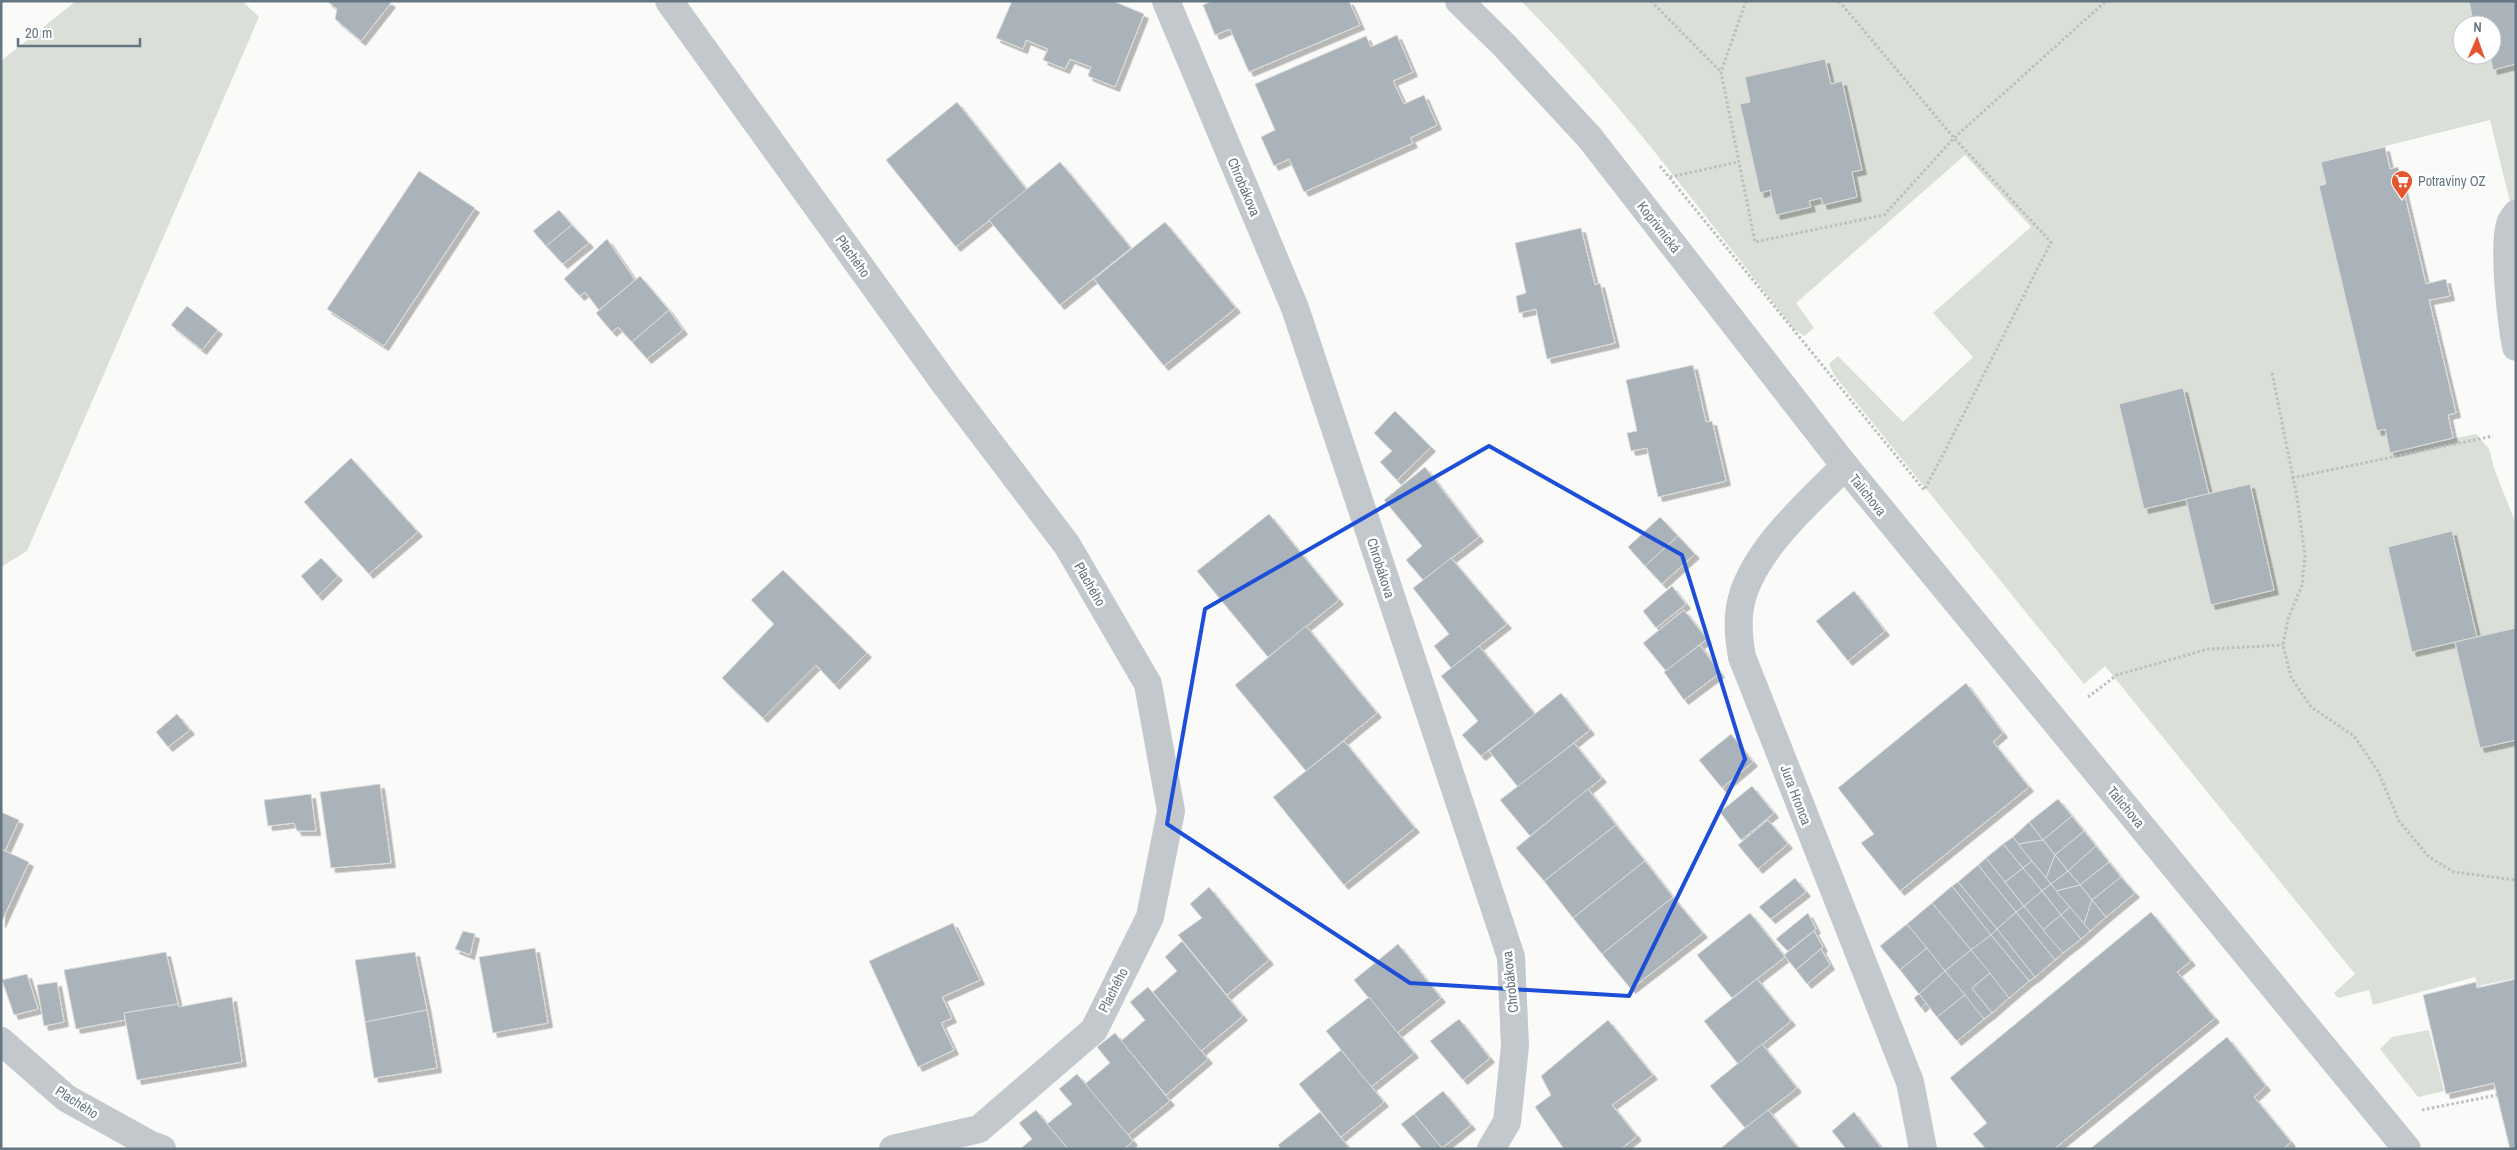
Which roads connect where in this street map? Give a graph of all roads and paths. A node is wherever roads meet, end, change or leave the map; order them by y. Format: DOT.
graph roads {
  1 [pos="669,1"];
  2 [pos="1166,1"];
  3 [pos="1460,1"];
  4 [pos="1651,1"];
  5 [pos="1746,1"];
  6 [pos="1839,1"];
  7 [pos="2106,1"];
  8 [pos="1720,72"];
  9 [pos="1954,138"];
  10 [pos="1738,162"];
  11 [pos="2516,214"];
  12 [pos="2516,347"];
  13 [pos="2272,373"];
  14 [pos="2493,436"];
  15 [pos="1845,466"];
  16 [pos="2292,478"];
  17 [pos="2282,645"];
  18 [pos="2088,697"];
  19 [pos="2516,880"];
  20 [pos="1,1041"];
  21 [pos="2497,1095"];
  22 [pos="2419,1110"];
  23 [pos="2395,1144"];
  24 [pos="162,1149"];
  25 [pos="893,1149"];
  26 [pos="1491,1149"];
  27 [pos="1923,1149"];
  1 -- 25 [label="street, Plachého"];
  2 -- 26 [label="street, Chrobákova"];
  3 -- 15 [label="street, Koprivnická"];
  4 -- 8 [label="path"];
  5 -- 8 [label="path"];
  6 -- 9 [label="path"];
  7 -- 9 [label="path"];
  8 -- 10 [label="path"];
  9 -- 10 [label="path"];
  9 -- 10 [label="path"];
  11 -- 12 [label="street"];
  13 -- 16 [label="path"];
  14 -- 16 [label="path"];
  15 -- 23 [label="street, Talichova"];
  15 -- 27 [label="street, Jura Hronca"];
  16 -- 17 [label="path"];
  17 -- 18 [label="path"];
  17 -- 19 [label="path"];
  20 -- 24 [label="street, Plachého"];
  21 -- 22 [label="path"];
}
